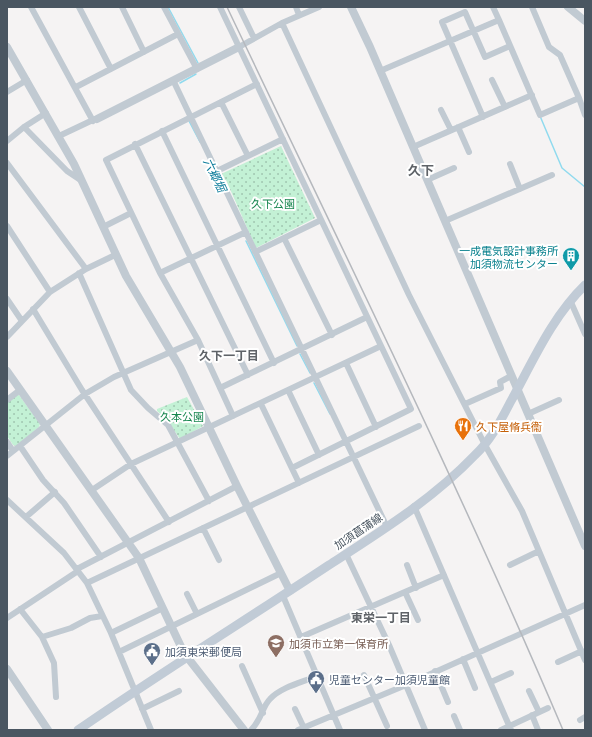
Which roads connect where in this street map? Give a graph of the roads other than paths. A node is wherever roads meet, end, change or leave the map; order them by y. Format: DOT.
graph roads {
  1 [pos="31,7"];
  2 [pos="79,7"];
  3 [pos="122,7"];
  4 [pos="164,7"];
  5 [pos="220,7"];
  6 [pos="238,7"];
  7 [pos="296,7"];
  8 [pos="319,7"];
  9 [pos="351,7"];
  10 [pos="493,7"];
  11 [pos="532,7"];
  12 [pos="568,7"];
  13 [pos="300,15"];
  14 [pos="499,20"];
  15 [pos="585,21"];
  16 [pos="282,22"];
  17 [pos="473,31"];
  18 [pos="178,34"];
  19 [pos="254,38"];
  20 [pos="450,41"];
  21 [pos="510,46"];
  22 [pos="7,47"];
  23 [pos="239,47"];
  24 [pos="144,52"];
  25 [pos="111,69"];
  26 [pos="197,69"];
  27 [pos="380,71"];
  28 [pos="27,80"];
  29 [pos="173,80"];
  30 [pos="492,80"];
  31 [pos="257,84"];
  32 [pos="76,87"];
  33 [pos="7,92"];
  34 [pos="532,95"];
  35 [pos="579,98"];
  36 [pos="221,102"];
  37 [pos="505,107"];
  38 [pos="441,110"];
  39 [pos="46,113"];
  40 [pos="585,115"];
  41 [pos="191,116"];
  42 [pos="482,117"];
  43 [pos="95,120"];
  44 [pos="24,127"];
  45 [pos="458,127"];
  46 [pos="451,130"];
  47 [pos="162,131"];
  48 [pos="59,136"];
  49 [pos="283,140"];
  50 [pos="7,141"];
  51 [pos="135,144"];
  52 [pos="413,147"];
  53 [pos="469,152"];
  54 [pos="248,156"];
  55 [pos="7,163"];
  56 [pos="510,164"];
  57 [pos="454,168"];
  58 [pos="217,171"];
  59 [pos="552,175"];
  60 [pos="427,180"];
  61 [pos="82,181"];
  62 [pos="520,189"];
  63 [pos="131,213"];
  64 [pos="321,220"];
  65 [pos="445,221"];
  66 [pos="7,226"];
  67 [pos="103,227"];
  68 [pos="246,232"];
  69 [pos="284,238"];
  70 [pos="218,245"];
  71 [pos="255,252"];
  72 [pos="116,254"];
  73 [pos="190,259"];
  74 [pos="86,269"];
  75 [pos="79,273"];
  76 [pos="160,273"];
  77 [pos="585,285"];
  78 [pos="50,292"];
  79 [pos="7,299"];
  80 [pos="570,300"];
  81 [pos="33,308"];
  82 [pos="367,318"];
  83 [pos="22,321"];
  84 [pos="585,334"];
  85 [pos="332,335"];
  86 [pos="7,336"];
  87 [pos="198,340"];
  88 [pos="381,346"];
  89 [pos="301,349"];
  90 [pos="172,352"];
  91 [pos="274,362"];
  92 [pos="346,363"];
  93 [pos="7,371"];
  94 [pos="122,372"];
  95 [pos="248,375"];
  96 [pos="511,376"];
  97 [pos="315,377"];
  98 [pos="220,388"];
  99 [pos="20,390"];
  100 [pos="288,390"];
  101 [pos="517,390"];
  102 [pos="85,394"];
  103 [pos="7,400"];
  104 [pos="559,400"];
  105 [pos="261,404"];
  106 [pos="464,404"];
  107 [pos="528,414"];
  108 [pos="233,416"];
  109 [pos="45,426"];
  110 [pos="419,426"];
  111 [pos="209,427"];
  112 [pos="376,427"];
  113 [pos="178,441"];
  114 [pos="7,442"];
  115 [pos="346,442"];
  116 [pos="485,445"];
  117 [pos="20,446"];
  118 [pos="13,451"];
  119 [pos="319,455"];
  120 [pos="7,456"];
  121 [pos="353,457"];
  122 [pos="131,464"];
  123 [pos="292,468"];
  124 [pos="299,483"];
  125 [pos="237,486"];
  126 [pos="92,490"];
  127 [pos="55,492"];
  128 [pos="7,500"];
  129 [pos="209,501"];
  130 [pos="414,506"];
  131 [pos="247,507"];
  132 [pos="26,517"];
  133 [pos="169,522"];
  134 [pos="387,527"];
  135 [pos="204,528"];
  136 [pos="581,528"];
  137 [pos="128,542"];
  138 [pos="585,546"];
  139 [pos="539,551"];
  140 [pos="346,554"];
  141 [pos="101,556"];
  142 [pos="139,558"];
  143 [pos="219,560"];
  144 [pos="407,565"];
  145 [pos="510,565"];
  146 [pos="77,570"];
  147 [pos="281,573"];
  148 [pos="444,575"];
  149 [pos="86,583"];
  150 [pos="416,588"];
  151 [pos="405,592"];
  152 [pos="286,593"];
  153 [pos="186,594"];
  154 [pos="585,605"];
  155 [pos="371,607"];
  156 [pos="163,608"];
  157 [pos="20,609"];
  158 [pos="197,614"];
  159 [pos="566,614"];
  160 [pos="102,616"];
  161 [pos="7,618"];
  162 [pos="418,620"];
  163 [pos="172,627"];
  164 [pos="111,633"];
  165 [pos="42,637"];
  166 [pos="301,637"];
  167 [pos="119,652"];
  168 [pos="478,652"];
  169 [pos="582,652"];
  170 [pos="187,656"];
  171 [pos="463,658"];
  172 [pos="585,660"];
  173 [pos="558,662"];
  174 [pos="242,666"];
  175 [pos="7,669"];
  176 [pos="435,671"];
  177 [pos="511,673"];
  178 [pos="364,675"];
  179 [pos="318,676"];
  180 [pos="491,682"];
  181 [pos="406,685"];
  182 [pos="475,688"];
  183 [pos="135,690"];
  184 [pos="179,691"];
  185 [pos="529,691"];
  186 [pos="56,697"];
  187 [pos="374,698"];
  188 [pos="448,702"];
  189 [pos="548,708"];
  190 [pos="142,709"];
  191 [pos="295,709"];
  192 [pos="539,712"];
  193 [pos="263,713"];
  194 [pos="334,715"];
  195 [pos="532,715"];
  196 [pos="454,716"];
  197 [pos="386,726"];
  198 [pos="510,728"];
  199 [pos="301,729"];
  200 [pos="48,730"];
  201 [pos="78,730"];
  202 [pos="151,730"];
  203 [pos="244,730"];
  204 [pos="251,730"];
  205 [pos="340,730"];
  206 [pos="425,730"];
  207 [pos="460,730"];
  208 [pos="501,730"];
  209 [pos="538,730"];
  1 -- 32 [label="street"];
  2 -- 25 [label="street"];
  3 -- 24 [label="street"];
  4 -- 18 [label="street"];
  5 -- 23 [label="street"];
  6 -- 19 [label="street"];
  7 -- 13 [label="street"];
  8 -- 13 [label="street"];
  9 -- 27 [label="street"];
  10 -- 14 [label="street"];
  11 -- 35 [label="street"];
  12 -- 15 [label="street"];
  13 -- 16 [label="street"];
  14 -- 17 [label="street"];
  14 -- 21 [label="street"];
  16 -- 19 [label="street"];
  16 -- 106 [label="street"];
  17 -- 20 [label="street"];
  17 -- 20 [label="street"];
  17 -- 21 [label="street"];
  18 -- 24 [label="street"];
  18 -- 26 [label="street"];
  19 -- 23 [label="street"];
  20 -- 27 [label="street"];
  20 -- 42 [label="street"];
  21 -- 34 [label="street"];
  22 -- 28 [label="street"];
  23 -- 26 [label="street"];
  23 -- 31 [label="street"];
  24 -- 25 [label="street"];
  25 -- 32 [label="street"];
  26 -- 29 [label="street"];
  27 -- 52 [label="street"];
  28 -- 33 [label="street"];
  28 -- 39 [label="street"];
  29 -- 41 [label="street"];
  29 -- 43 [label="street"];
  30 -- 37 [label="street"];
  31 -- 36 [label="street"];
  31 -- 49 [label="street"];
  32 -- 43 [label="street"];
  34 -- 35 [label="street"];
  34 -- 37 [label="street"];
  35 -- 40 [label="street"];
  36 -- 41 [label="street"];
  36 -- 54 [label="street"];
  37 -- 42 [label="street"];
  38 -- 46 [label="street"];
  39 -- 44 [label="street"];
  39 -- 48 [label="street"];
  41 -- 47 [label="street"];
  41 -- 58 [label="street"];
  42 -- 45 [label="street"];
  43 -- 48 [label="street"];
  44 -- 50 [label="street"];
  44 -- 61 [label="street"];
  45 -- 46 [label="street"];
  45 -- 53 [label="street"];
  46 -- 52 [label="street"];
  47 -- 51 [label="street"];
  47 -- 70 [label="street"];
  48 -- 61 [label="street"];
  49 -- 54 [label="street"];
  49 -- 64 [label="street"];
  51 -- 63 [label="street"];
  51 -- 73 [label="street"];
  52 -- 60 [label="street"];
  54 -- 58 [label="street"];
  55 -- 74 [label="street"];
  56 -- 62 [label="street"];
  57 -- 60 [label="street"];
  58 -- 68 [label="street"];
  59 -- 62 [label="street"];
  60 -- 65 [label="street"];
  61 -- 67 [label="street"];
  62 -- 65 [label="street"];
  63 -- 67 [label="street"];
  63 -- 76 [label="street"];
  64 -- 69 [label="street"];
  64 -- 82 [label="street"];
  65 -- 96 [label="street"];
  66 -- 78 [label="street"];
  67 -- 72 [label="street"];
  68 -- 70 [label="street"];
  68 -- 71 [label="street"];
  69 -- 71 [label="street"];
  69 -- 85 [label="street"];
  70 -- 73 [label="street"];
  70 -- 91 [label="street"];
  71 -- 89 [label="street"];
  72 -- 74 [label="street"];
  72 -- 90 [label="street"];
  73 -- 76 [label="street"];
  73 -- 95 [label="street"];
  74 -- 75 [label="street"];
  75 -- 78 [label="street"];
  75 -- 94 [label="street"];
  76 -- 87 [label="street"];
  77 -- 80 [label="main road, 加須菖蒲線"];
  78 -- 81 [label="street"];
  79 -- 83 [label="street"];
  80 -- 84 [label="street"];
  80 -- 101 [label="main road, 加須菖蒲線"];
  81 -- 83 [label="street"];
  81 -- 102 [label="street"];
  82 -- 85 [label="street"];
  82 -- 88 [label="street"];
  83 -- 86 [label="street"];
  85 -- 89 [label="street"];
  87 -- 90 [label="street"];
  87 -- 98 [label="street"];
  88 -- 92 [label="street"];
  88 -- 112 [label="street"];
  89 -- 91 [label="street"];
  89 -- 97 [label="street"];
  90 -- 94 [label="street"];
  90 -- 111 [label="street"];
  91 -- 95 [label="street"];
  92 -- 97 [label="street"];
  92 -- 112 [label="street"];
  93 -- 99 [label="street"];
  94 -- 102 [label="street"];
  94 -- 113 [label="street"];
  95 -- 98 [label="street"];
  96 -- 101 [label="street"];
  96 -- 106 [label="street"];
  97 -- 100 [label="street"];
  97 -- 115 [label="street"];
  98 -- 108 [label="street"];
  99 -- 103 [label="street"];
  99 -- 109 [label="street"];
  100 -- 105 [label="street"];
  100 -- 119 [label="street"];
  101 -- 107 [label="street"];
  101 -- 116 [label="main road, 加須菖蒲線"];
  102 -- 109 [label="street"];
  102 -- 122 [label="street"];
  104 -- 107 [label="street"];
  105 -- 108 [label="street"];
  105 -- 123 [label="street"];
  106 -- 116 [label="street"];
  107 -- 136 [label="street"];
  108 -- 111 [label="street"];
  109 -- 117 [label="street"];
  109 -- 126 [label="street"];
  110 -- 121 [label="street"];
  111 -- 113 [label="street"];
  111 -- 125 [label="street"];
  112 -- 115 [label="street"];
  113 -- 122 [label="street"];
  113 -- 129 [label="street"];
  114 -- 118 [label="street"];
  115 -- 119 [label="street"];
  115 -- 121 [label="street"];
  116 -- 130 [label="main road, 加須菖蒲線"];
  116 -- 139 [label="street"];
  117 -- 118 [label="street"];
  117 -- 127 [label="street"];
  118 -- 120 [label="street"];
  119 -- 123 [label="street"];
  121 -- 124 [label="street"];
  121 -- 134 [label="street"];
  122 -- 126 [label="street"];
  122 -- 133 [label="street"];
  123 -- 124 [label="street"];
  124 -- 131 [label="street"];
  125 -- 129 [label="street"];
  125 -- 131 [label="street"];
  126 -- 137 [label="street"];
  127 -- 132 [label="street"];
  127 -- 141 [label="street"];
  128 -- 132 [label="street"];
  129 -- 133 [label="street"];
  130 -- 134 [label="main road, 加須菖蒲線"];
  130 -- 148 [label="street"];
  131 -- 135 [label="street"];
  131 -- 147 [label="street"];
  132 -- 146 [label="street"];
  133 -- 137 [label="street"];
  134 -- 140 [label="main road, 加須菖蒲線"];
  135 -- 142 [label="street"];
  135 -- 143 [label="street"];
  136 -- 138 [label="street"];
  137 -- 141 [label="street"];
  137 -- 142 [label="street"];
  139 -- 145 [label="street"];
  139 -- 159 [label="street"];
  140 -- 152 [label="main road, 加須菖蒲線"];
  140 -- 155 [label="street"];
  141 -- 146 [label="street"];
  142 -- 149 [label="street"];
  142 -- 156 [label="street"];
  144 -- 150 [label="street"];
  146 -- 149 [label="street"];
  146 -- 157 [label="street"];
  147 -- 152 [label="street"];
  147 -- 158 [label="street"];
  148 -- 150 [label="street"];
  148 -- 168 [label="street"];
  149 -- 160 [label="street"];
  150 -- 151 [label="street"];
  151 -- 155 [label="street"];
  151 -- 162 [label="street"];
  152 -- 166 [label="street"];
  152 -- 170 [label="main road, 加須菖蒲線"];
  153 -- 158 [label="street"];
  154 -- 159 [label="street"];
  155 -- 166 [label="street"];
  155 -- 181 [label="street"];
  156 -- 163 [label="street"];
  156 -- 164 [label="street"];
  157 -- 161 [label="street"];
  157 -- 165 [label="street"];
  158 -- 163 [label="street"];
  159 -- 168 [label="street"];
  159 -- 169 [label="street"];
  160 -- 164 [label="street"];
  160 -- 165 [label="street"];
  163 -- 167 [label="street"];
  163 -- 170 [label="street"];
  164 -- 167 [label="street"];
  165 -- 186 [label="street"];
  166 -- 179 [label="street"];
  167 -- 183 [label="street"];
  168 -- 171 [label="street"];
  168 -- 180 [label="street"];
  169 -- 172 [label="street"];
  169 -- 173 [label="street"];
  170 -- 183 [label="main road, 加須菖蒲線"];
  170 -- 203 [label="street"];
  171 -- 176 [label="street"];
  171 -- 182 [label="street"];
  174 -- 193 [label="street"];
  175 -- 200 [label="street"];
  176 -- 181 [label="street"];
  176 -- 188 [label="street"];
  177 -- 180 [label="street"];
  178 -- 187 [label="street"];
  179 -- 193 [label="street"];
  179 -- 194 [label="street"];
  180 -- 198 [label="street"];
  181 -- 187 [label="street"];
  181 -- 206 [label="street"];
  183 -- 190 [label="street"];
  183 -- 201 [label="main road, 加須菖蒲線"];
  184 -- 190 [label="street"];
  185 -- 192 [label="street"];
  187 -- 194 [label="street"];
  187 -- 197 [label="street"];
  189 -- 192 [label="street"];
  190 -- 202 [label="street"];
  191 -- 199 [label="street"];
  192 -- 195 [label="street"];
  193 -- 204 [label="street"];
  194 -- 199 [label="street"];
  194 -- 205 [label="street"];
  195 -- 198 [label="street"];
  195 -- 209 [label="street"];
  196 -- 207 [label="street"];
  198 -- 208 [label="street"];
}
